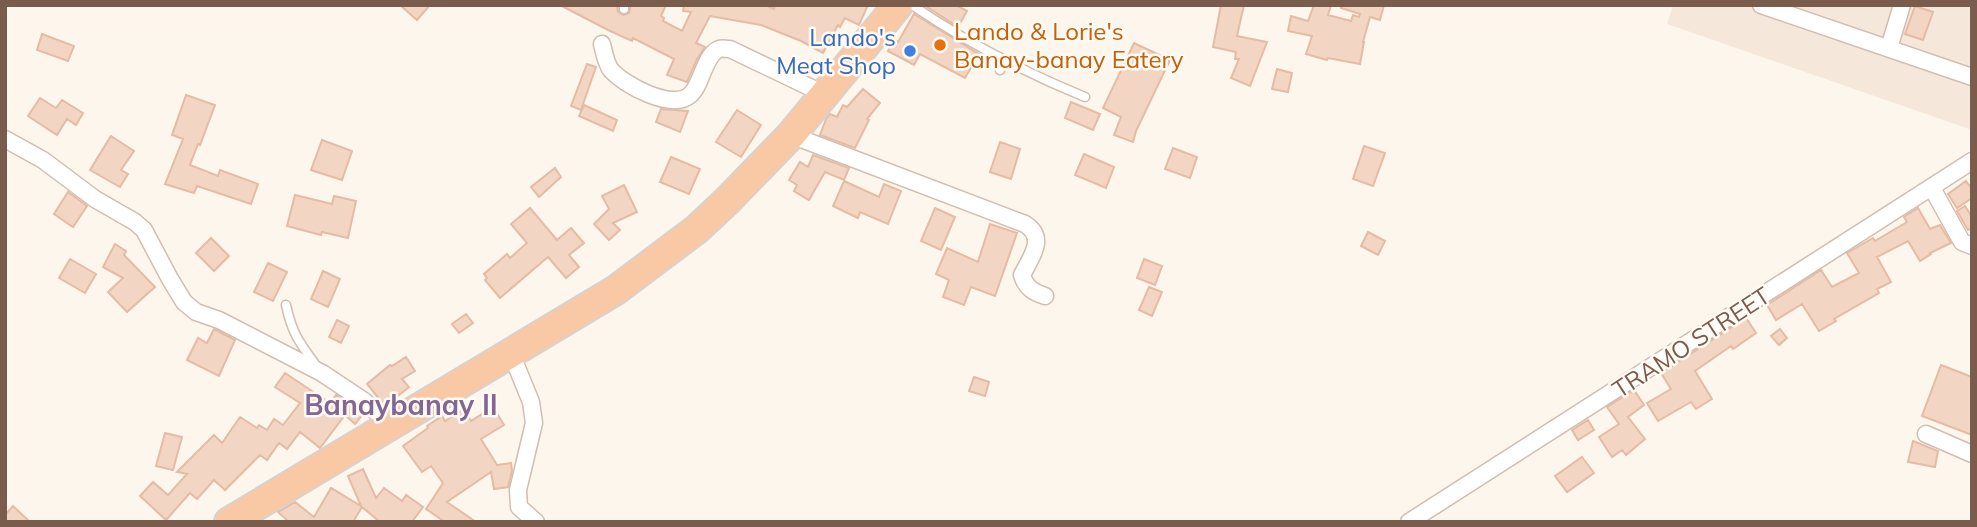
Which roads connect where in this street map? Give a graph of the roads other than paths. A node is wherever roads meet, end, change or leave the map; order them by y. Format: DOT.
graph roads {
  1 [pos="898,5"];
  2 [pos="912,5"];
  3 [pos="1761,5"];
  4 [pos="1902,5"];
  5 [pos="1808,13"];
  6 [pos="602,44"];
  7 [pos="1889,48"];
  8 [pos="1004,60"];
  9 [pos="1000,70"];
  10 [pos="1972,77"];
  11 [pos="826,94"];
  12 [pos="1085,97"];
  13 [pos="791,135"];
  14 [pos="5,139"];
  15 [pos="1972,161"];
  16 [pos="1931,188"];
  17 [pos="1972,246"];
  18 [pos="1045,296"];
  19 [pos="286,305"];
  20 [pos="511,353"];
  21 [pos="322,373"];
  22 [pos="390,424"];
  23 [pos="1926,434"];
  24 [pos="1972,454"];
  25 [pos="233,521"];
  26 [pos="537,522"];
  27 [pos="1409,522"];
  1 -- 11 [label="highway"];
  2 -- 8 [label="lane"];
  3 -- 5 [label="street"];
  4 -- 7 [label="street"];
  5 -- 7 [label="street"];
  6 -- 11 [label="street"];
  7 -- 10 [label="street"];
  8 -- 9 [label="lane"];
  8 -- 12 [label="lane"];
  11 -- 13 [label="highway"];
  13 -- 18 [label="street"];
  13 -- 20 [label="highway"];
  14 -- 21 [label="street"];
  15 -- 16 [label="street, TRAMO STREET"];
  16 -- 17 [label="street"];
  16 -- 27 [label="street, TRAMO STREET"];
  19 -- 21 [label="lane"];
  20 -- 22 [label="highway"];
  20 -- 26 [label="street"];
  21 -- 22 [label="street"];
  22 -- 25 [label="highway"];
  23 -- 24 [label="street"];
}
